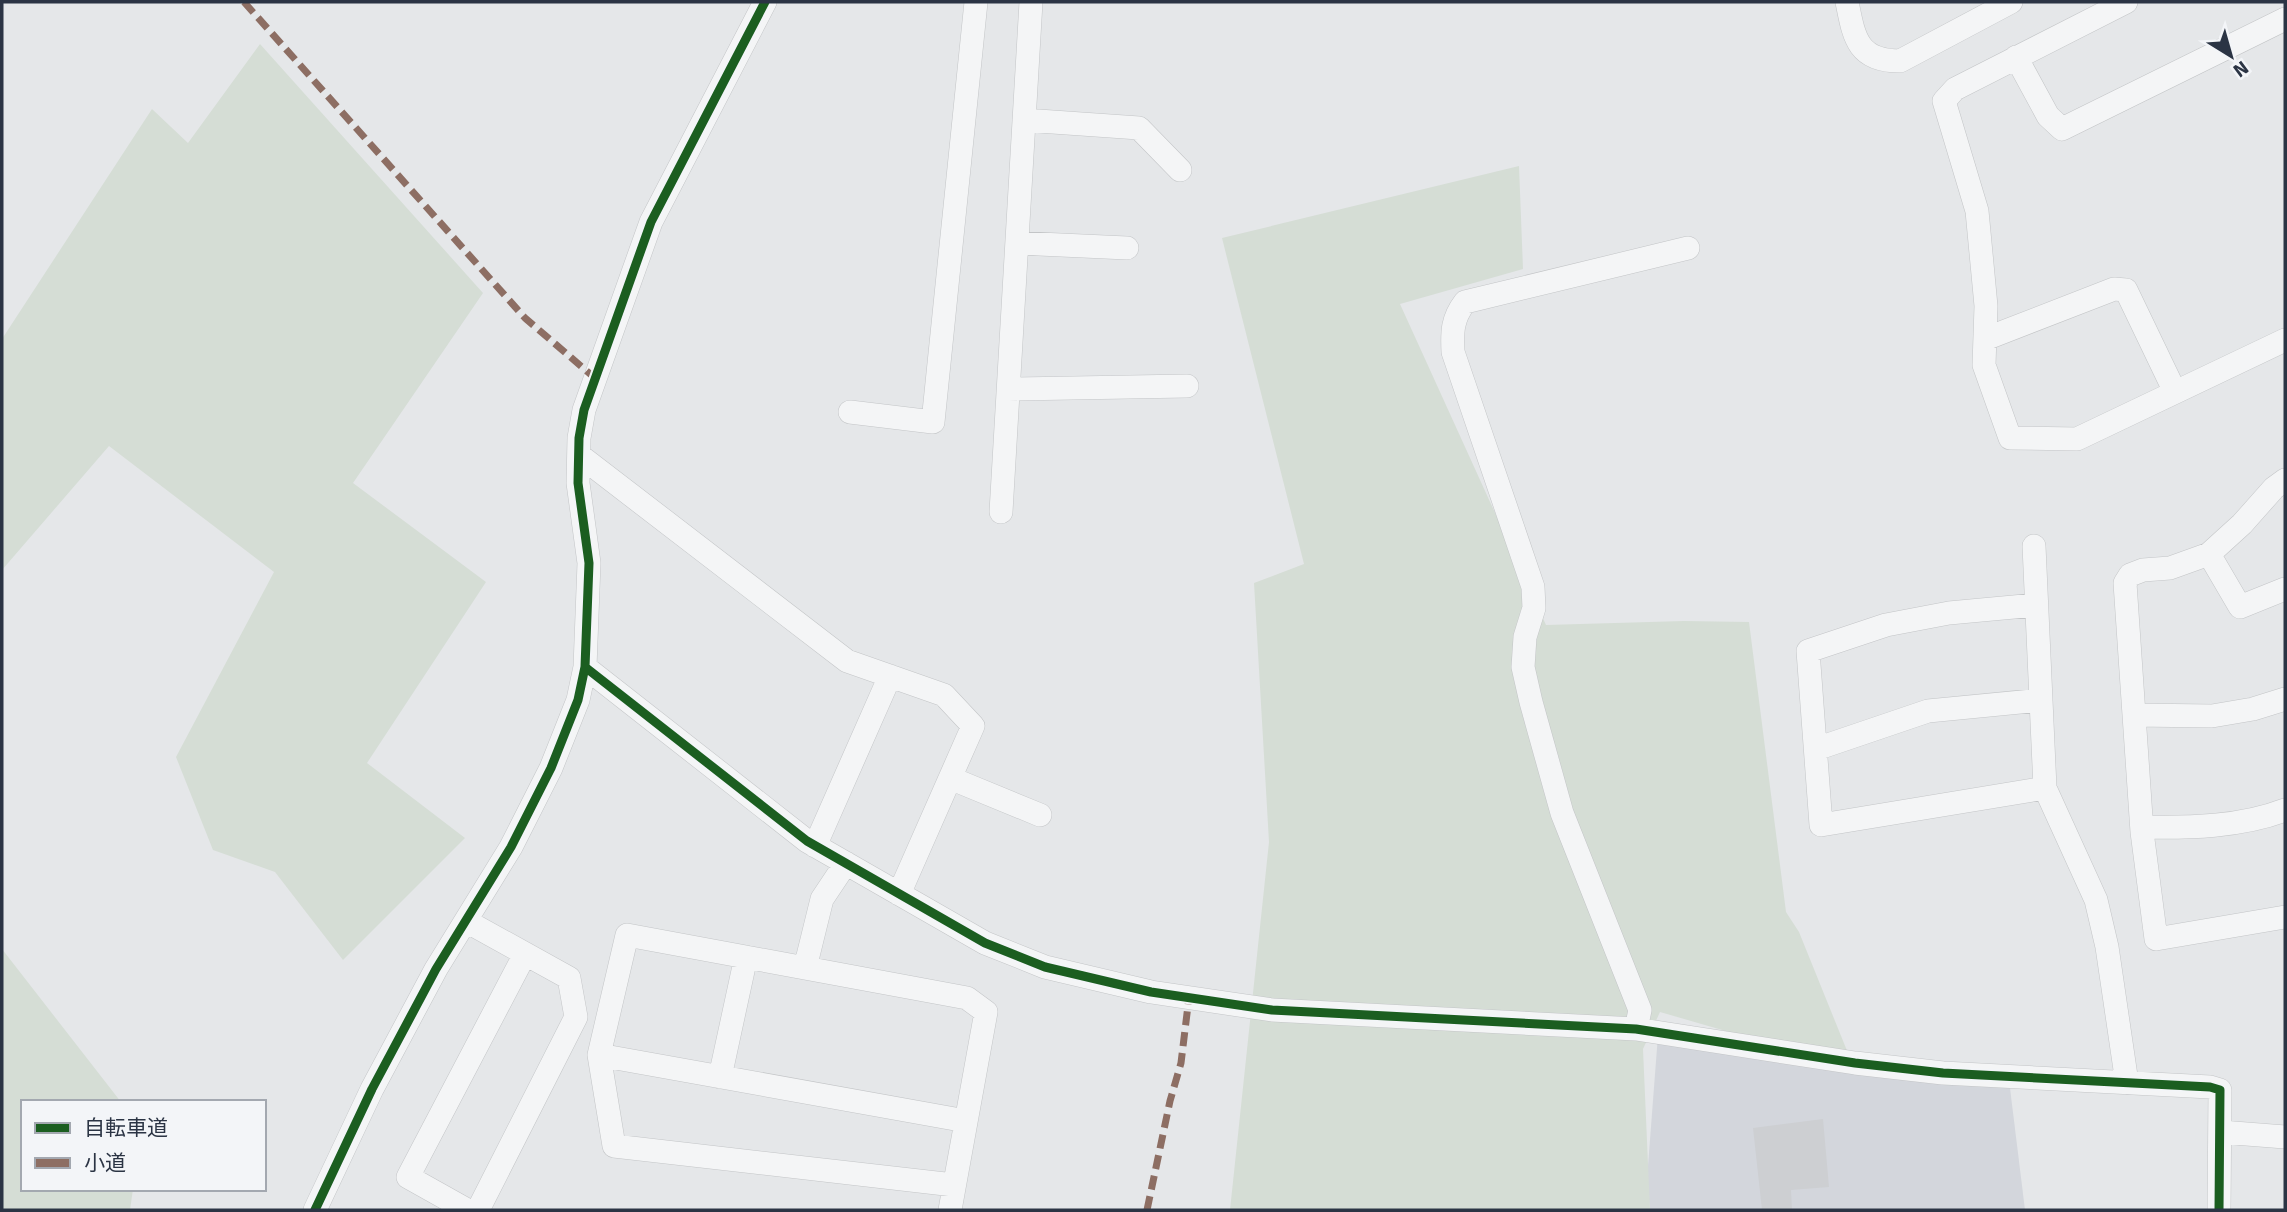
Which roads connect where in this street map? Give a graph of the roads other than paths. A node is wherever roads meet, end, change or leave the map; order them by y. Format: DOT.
graph roads {
  1 [pos="765,2"];
  2 [pos="976,2"];
  3 [pos="1031,2"];
  4 [pos="1847,2"];
  5 [pos="2011,2"];
  6 [pos="2126,2"];
  7 [pos="2285,19"];
  8 [pos="2016,57"];
  9 [pos="1024,120"];
  10 [pos="1180,170"];
  11 [pos="1017,243"];
  12 [pos="1127,248"];
  13 [pos="1688,248"];
  14 [pos="1985,339"];
  15 [pos="2285,340"];
  16 [pos="1186,386"];
  17 [pos="1009,389"];
  18 [pos="2175,392"];
  19 [pos="850,412"];
  20 [pos="579,455"];
  21 [pos="2285,480"];
  22 [pos="1001,512"];
  23 [pos="2034,546"];
  24 [pos="2209,554"];
  25 [pos="2285,589"];
  26 [pos="2035,605"];
  27 [pos="585,667"];
  28 [pos="890,676"];
  29 [pos="2285,699"];
  30 [pos="2041,700"];
  31 [pos="2134,715"];
  32 [pos="1816,749"];
  33 [pos="950,778"];
  34 [pos="2045,788"];
  35 [pos="2285,810"];
  36 [pos="1040,815"];
  37 [pos="2142,827"];
  38 [pos="815,846"];
  39 [pos="846,863"];
  40 [pos="899,894"];
  41 [pos="2285,917"];
  42 [pos="466,921"];
  43 [pos="526,954"];
  44 [pos="746,957"];
  45 [pos="805,968"];
  46 [pos="1636,1028"];
  47 [pos="599,1055"];
  48 [pos="720,1077"];
  49 [pos="2127,1083"];
  50 [pos="966,1121"];
  51 [pos="2221,1132"];
  52 [pos="2285,1137"];
  53 [pos="954,1185"];
  54 [pos="315,1210"];
  55 [pos="467,1210"];
  56 [pos="478,1210"];
  57 [pos="950,1210"];
  58 [pos="2219,1210"];
  1 -- 20 [label="street"];
  2 -- 19 [label="street"];
  3 -- 9 [label="street"];
  4 -- 5 [label="street"];
  6 -- 8 [label="street"];
  7 -- 8 [label="street"];
  8 -- 14 [label="street"];
  9 -- 10 [label="street"];
  9 -- 11 [label="street"];
  11 -- 12 [label="street"];
  11 -- 17 [label="street"];
  13 -- 46 [label="street"];
  14 -- 18 [label="street"];
  14 -- 18 [label="street"];
  15 -- 18 [label="street"];
  16 -- 17 [label="street"];
  17 -- 22 [label="street"];
  20 -- 27 [label="street"];
  20 -- 28 [label="street"];
  21 -- 24 [label="street"];
  23 -- 26 [label="street"];
  24 -- 25 [label="street"];
  24 -- 31 [label="street"];
  26 -- 30 [label="street"];
  26 -- 32 [label="street"];
  27 -- 38 [label="street"];
  27 -- 42 [label="street"];
  28 -- 33 [label="street"];
  28 -- 38 [label="street"];
  29 -- 31 [label="street"];
  30 -- 32 [label="street"];
  30 -- 34 [label="street"];
  31 -- 37 [label="street"];
  32 -- 34 [label="street"];
  33 -- 36 [label="street"];
  33 -- 40 [label="street"];
  34 -- 49 [label="street"];
  35 -- 37 [label="street"];
  37 -- 41 [label="street"];
  38 -- 39 [label="street"];
  39 -- 40 [label="street"];
  39 -- 45 [label="street"];
  40 -- 46 [label="street"];
  42 -- 43 [label="street"];
  42 -- 54 [label="street"];
  43 -- 55 [label="street"];
  43 -- 56 [label="street"];
  44 -- 45 [label="street"];
  44 -- 47 [label="street"];
  44 -- 48 [label="street"];
  45 -- 50 [label="street"];
  46 -- 49 [label="street"];
  47 -- 48 [label="street"];
  47 -- 53 [label="street"];
  48 -- 50 [label="street"];
  49 -- 51 [label="street"];
  50 -- 53 [label="street"];
  51 -- 52 [label="street"];
  51 -- 58 [label="street"];
  53 -- 57 [label="street"];
}
